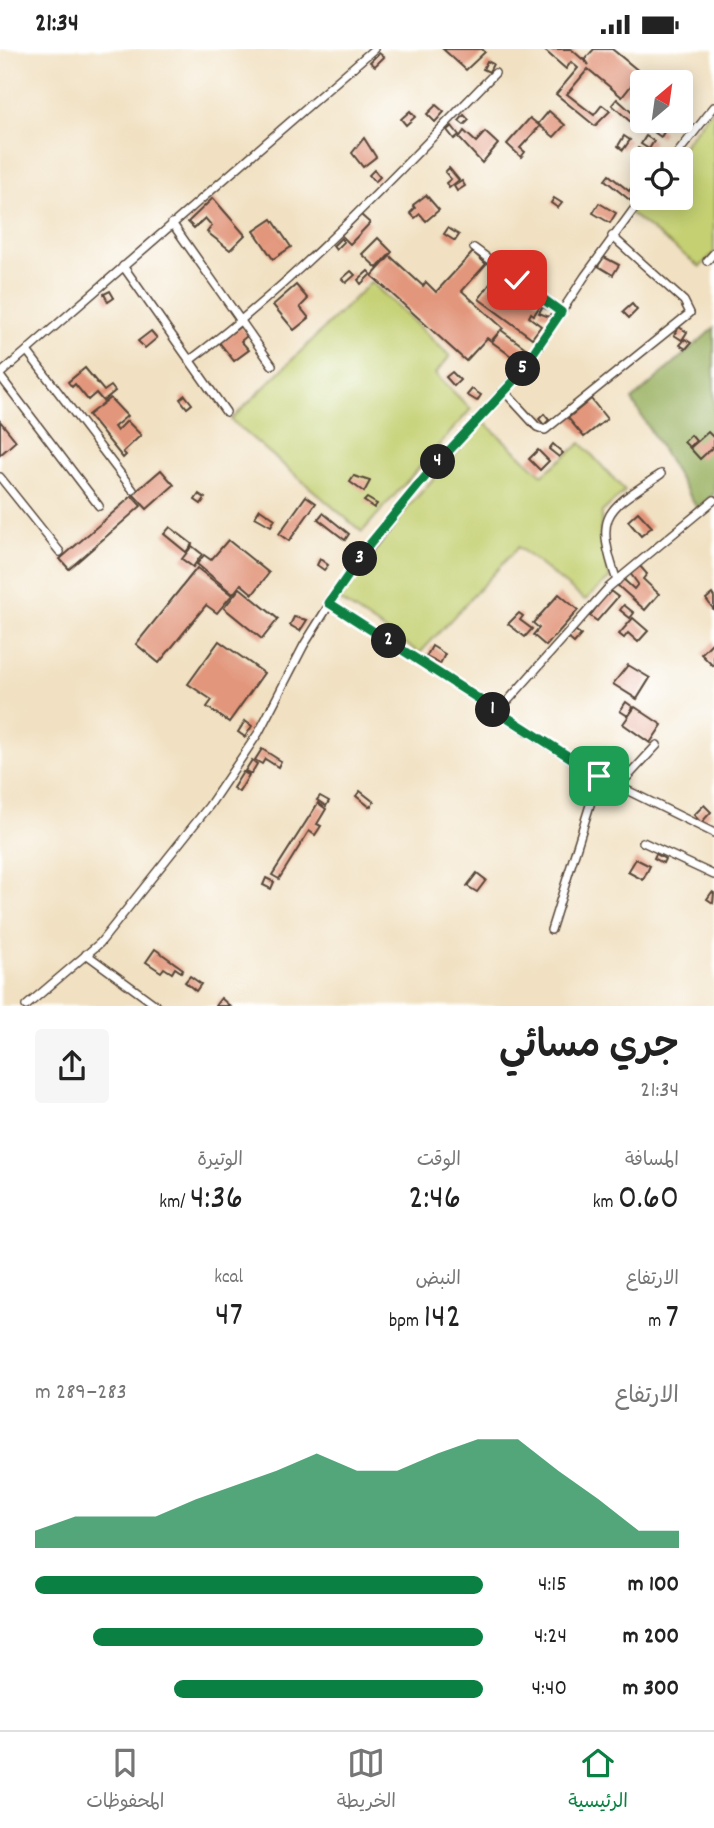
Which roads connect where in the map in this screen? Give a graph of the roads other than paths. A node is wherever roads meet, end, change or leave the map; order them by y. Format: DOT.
graph roads {
  1 [pos="374,49"];
  2 [pos="495,73"];
  3 [pos="714,107"];
  4 [pos="682,147"];
  5 [pos="633,210"];
  6 [pos="172,223"];
  7 [pos="612,236"];
  8 [pos="474,248"];
  9 [pos="714,253"];
  10 [pos="707,261"];
  11 [pos="123,266"];
  12 [pos="561,312"];
  13 [pos="242,322"];
  14 [pos="27,351"];
  15 [pos="189,361"];
  16 [pos="272,365"];
  17 [pos="0,375"];
  18 [pos="504,391"];
  19 [pos="226,412"];
  20 [pos="661,474"];
  21 [pos="0,477"];
  22 [pos="133,490"];
  23 [pos="714,500"];
  24 [pos="99,506"];
  25 [pos="60,552"];
  26 [pos="617,581"];
  27 [pos="329,603"];
  28 [pos="497,713"];
  29 [pos="657,745"];
  30 [pos="599,776"];
  31 [pos="619,786"];
  32 [pos="714,833"];
  33 [pos="643,842"];
  34 [pos="714,876"];
  35 [pos="551,930"];
  36 [pos="86,954"];
  37 [pos="148,999"];
  38 [pos="26,1006"];
  39 [pos="140,1006"];
  40 [pos="157,1006"];
  1 -- 6 [label="street"];
  2 -- 13 [label="street"];
  3 -- 4 [label="street"];
  5 -- 7 [label="street"];
  6 -- 11 [label="street"];
  6 -- 13 [label="street"];
  7 -- 12 [label="street"];
  7 -- 18 [label="street"];
  8 -- 12 [label="street"];
  9 -- 10 [label="street"];
  11 -- 14 [label="street"];
  11 -- 15 [label="street"];
  12 -- 18 [label="street"];
  13 -- 15 [label="street"];
  13 -- 16 [label="street"];
  14 -- 17 [label="street"];
  14 -- 22 [label="street"];
  15 -- 19 [label="street"];
  17 -- 24 [label="street"];
  18 -- 27 [label="street"];
  20 -- 26 [label="street"];
  21 -- 25 [label="street"];
  23 -- 26 [label="street"];
  26 -- 28 [label="street"];
  27 -- 28 [label="street"];
  27 -- 36 [label="street"];
  28 -- 30 [label="street"];
  29 -- 31 [label="street"];
  30 -- 31 [label="street"];
  30 -- 35 [label="street"];
  31 -- 32 [label="street"];
  33 -- 34 [label="street"];
  36 -- 37 [label="street"];
  36 -- 38 [label="street"];
  37 -- 39 [label="street"];
  37 -- 40 [label="street"];
}
